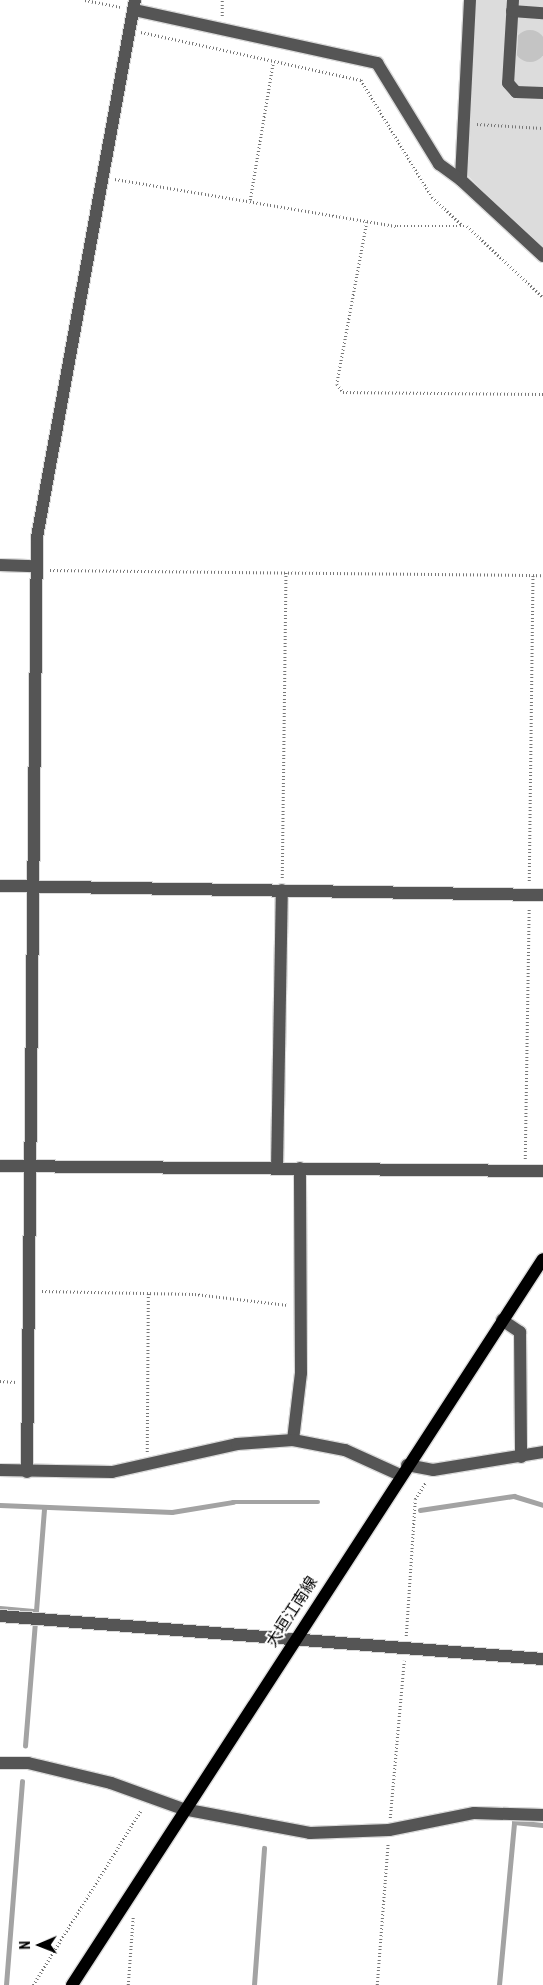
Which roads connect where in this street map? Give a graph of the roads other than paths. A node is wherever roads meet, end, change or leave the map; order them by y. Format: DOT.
graph roads {
  1 [pos="470,0"];
  2 [pos="134,5"];
  3 [pos="513,6"];
  4 [pos="543,13"];
  5 [pos="543,93"];
  6 [pos="461,180"];
  7 [pos="543,256"];
  8 [pos="0,565"];
  9 [pos="36,568"];
  10 [pos="0,886"];
  11 [pos="35,886"];
  12 [pos="282,890"];
  13 [pos="543,895"];
  14 [pos="0,1166"];
  15 [pos="31,1166"];
  16 [pos="277,1168"];
  17 [pos="300,1168"];
  18 [pos="543,1171"];
  19 [pos="543,1258"];
  20 [pos="502,1320"];
  21 [pos="293,1440"];
  22 [pos="543,1452"];
  23 [pos="521,1457"];
  24 [pos="0,1470"];
  25 [pos="403,1470"];
  26 [pos="27,1472"];
  27 [pos="0,1616"];
  28 [pos="294,1639"];
  29 [pos="543,1659"];
  30 [pos="0,1763"];
  31 [pos="183,1809"];
  32 [pos="543,1815"];
  33 [pos="72,1985"];
  1 -- 6 [label="street"];
  2 -- 6 [label="street"];
  2 -- 9 [label="street"];
  3 -- 4 [label="street"];
  3 -- 5 [label="street"];
  6 -- 7 [label="street"];
  8 -- 9 [label="street"];
  9 -- 11 [label="street"];
  10 -- 11 [label="street"];
  11 -- 12 [label="street"];
  11 -- 15 [label="street"];
  12 -- 13 [label="street"];
  12 -- 16 [label="street"];
  14 -- 15 [label="street"];
  15 -- 16 [label="street"];
  15 -- 26 [label="street"];
  16 -- 17 [label="street"];
  17 -- 18 [label="street"];
  17 -- 21 [label="street"];
  19 -- 20 [label="main road, 大垣江南線"];
  20 -- 23 [label="street"];
  20 -- 25 [label="main road, 大垣江南線"];
  21 -- 25 [label="street"];
  21 -- 26 [label="street"];
  22 -- 23 [label="street"];
  23 -- 25 [label="street"];
  24 -- 26 [label="street"];
  25 -- 28 [label="main road, 大垣江南線"];
  27 -- 28 [label="street"];
  28 -- 29 [label="street"];
  28 -- 31 [label="main road, 大垣江南線"];
  30 -- 31 [label="street"];
  31 -- 32 [label="street"];
  31 -- 33 [label="main road, 大垣江南線"];
}
